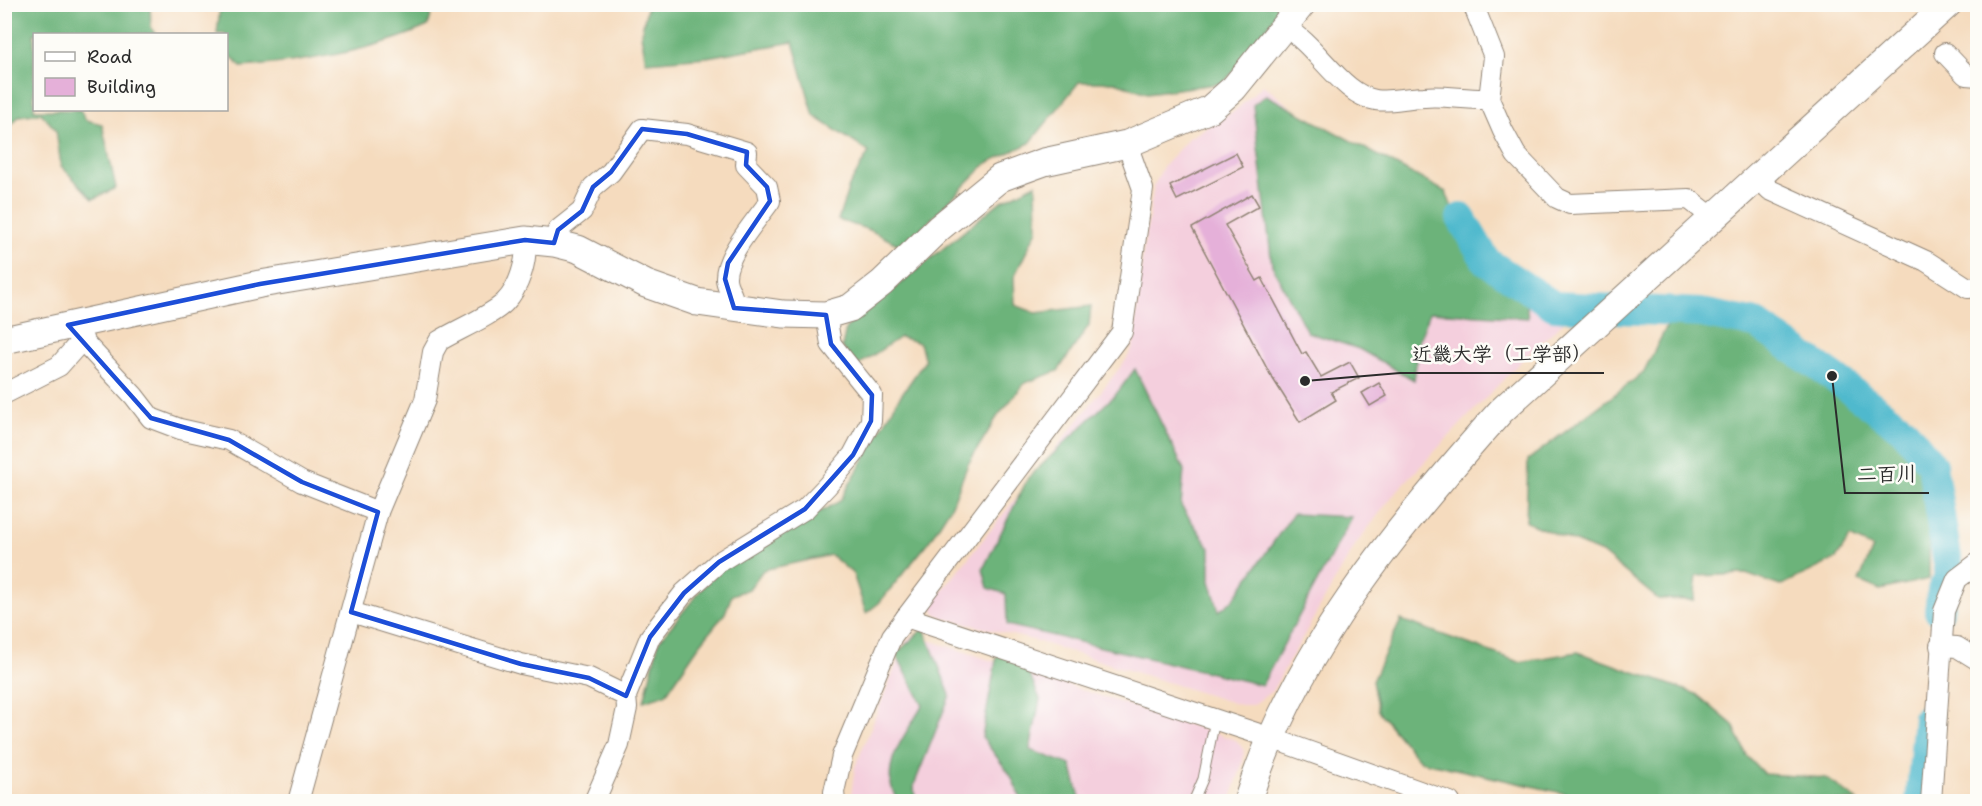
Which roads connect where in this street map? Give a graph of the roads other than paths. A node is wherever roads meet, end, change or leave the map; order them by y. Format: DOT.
graph roads {
  1 [pos="1302,4"];
  2 [pos="1473,4"];
  3 [pos="1948,4"];
  4 [pos="1284,26"];
  5 [pos="1945,53"];
  6 [pos="1977,76"];
  7 [pos="1489,99"];
  8 [pos="1127,144"];
  9 [pos="1757,177"];
  10 [pos="1713,218"];
  11 [pos="525,240"];
  12 [pos="554,243"];
  13 [pos="1977,287"];
  14 [pos="734,308"];
  15 [pos="826,315"];
  16 [pos="75,332"];
  17 [pos="4,340"];
  18 [pos="4,394"];
  19 [pos="378,512"];
  20 [pos="1977,563"];
  21 [pos="351,612"];
  22 [pos="906,617"];
  23 [pos="1940,646"];
  24 [pos="1977,660"];
  25 [pos="626,696"];
  26 [pos="1215,720"];
  27 [pos="1270,738"];
  28 [pos="298,801"];
  29 [pos="594,801"];
  30 [pos="835,801"];
  31 [pos="1193,801"];
  32 [pos="1247,801"];
  33 [pos="1450,801"];
  34 [pos="1931,801"];
  1 -- 4 [label="street"];
  2 -- 7 [label="street"];
  3 -- 9 [label="street"];
  4 -- 7 [label="street"];
  4 -- 8 [label="street"];
  5 -- 6 [label="street"];
  7 -- 10 [label="street"];
  8 -- 15 [label="street"];
  8 -- 22 [label="street"];
  9 -- 10 [label="street"];
  9 -- 13 [label="street"];
  10 -- 27 [label="street"];
  11 -- 12 [label="street"];
  11 -- 16 [label="street"];
  11 -- 19 [label="street"];
  12 -- 14 [label="street"];
  12 -- 14 [label="street"];
  14 -- 15 [label="street"];
  15 -- 25 [label="street"];
  16 -- 17 [label="street"];
  16 -- 18 [label="street"];
  16 -- 19 [label="street"];
  19 -- 21 [label="street"];
  20 -- 23 [label="street"];
  21 -- 25 [label="street"];
  21 -- 28 [label="street"];
  22 -- 26 [label="street"];
  22 -- 30 [label="street"];
  23 -- 24 [label="street"];
  23 -- 34 [label="street"];
  25 -- 29 [label="street"];
  26 -- 27 [label="street"];
  26 -- 31 [label="lane"];
  27 -- 32 [label="street"];
  27 -- 33 [label="street"];
}
